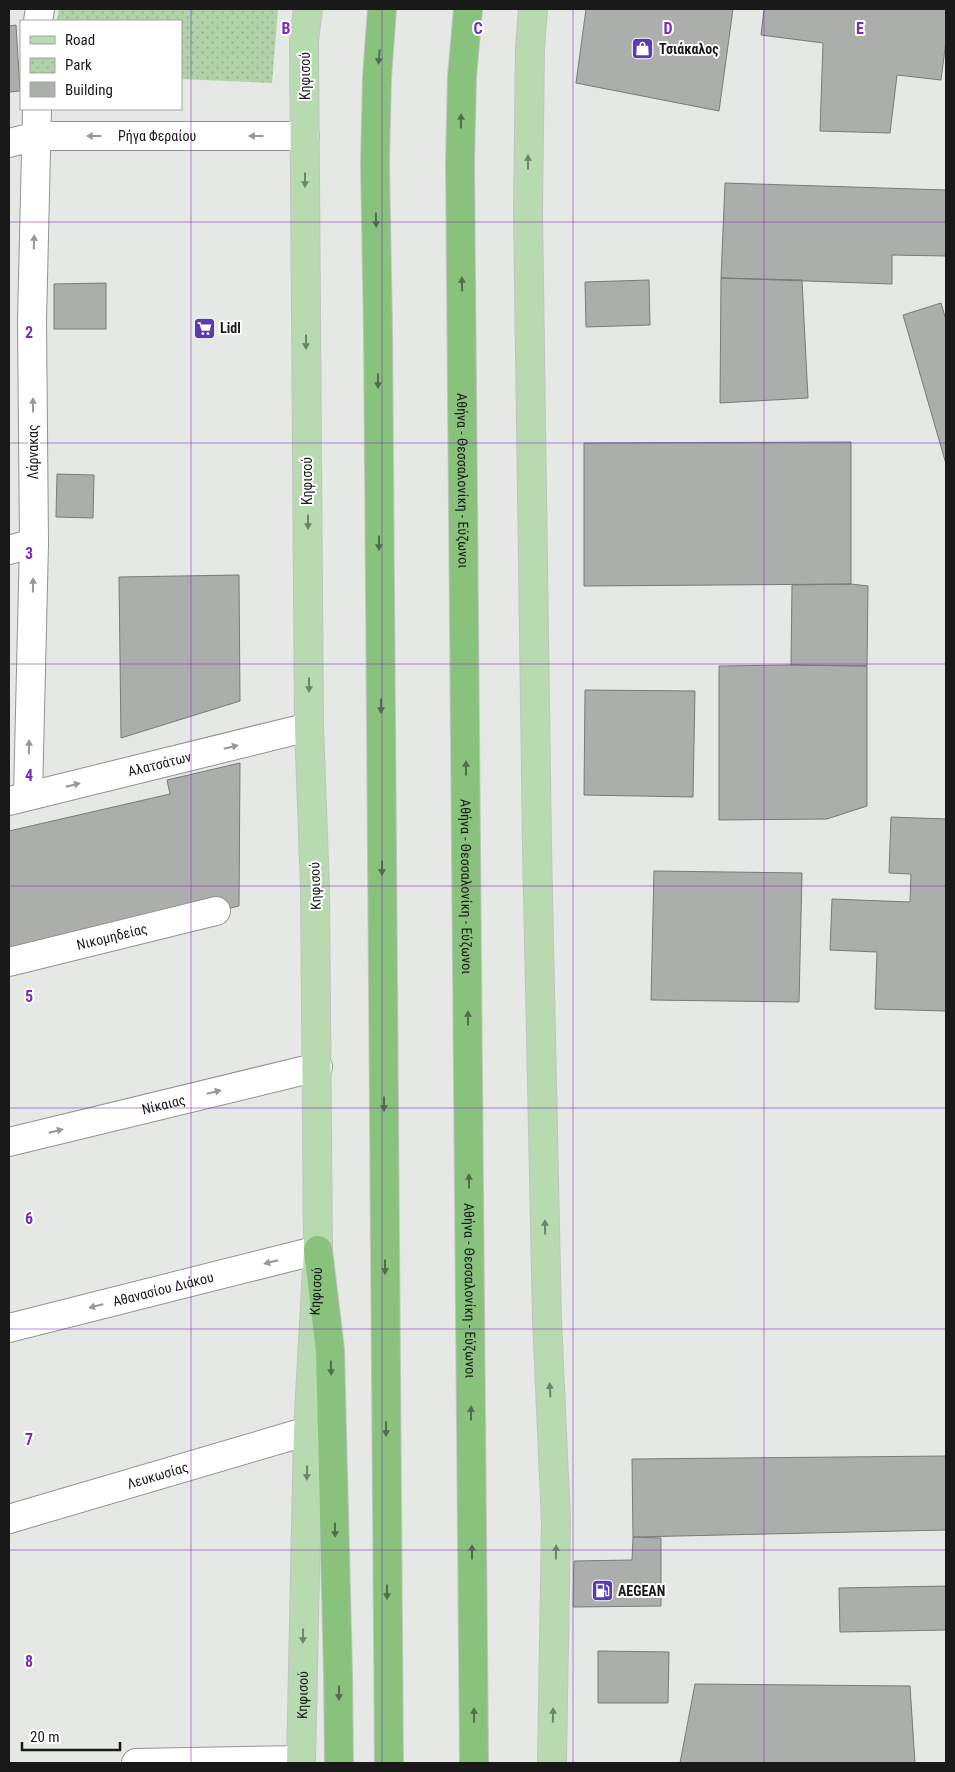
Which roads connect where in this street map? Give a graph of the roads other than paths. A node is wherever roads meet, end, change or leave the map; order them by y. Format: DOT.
graph roads {
  1 [pos="308,9"];
  2 [pos="382,9"];
  3 [pos="468,9"];
  4 [pos="533,9"];
  5 [pos="37,110"];
  6 [pos="37,136"];
  7 [pos="305,136"];
  8 [pos="9,144"];
  9 [pos="21,324"];
  10 [pos="21,546"];
  11 [pos="309,728"];
  12 [pos="18,798"];
  13 [pos="216,911"];
  14 [pos="9,962"];
  15 [pos="318,1067"];
  16 [pos="9,1142"];
  17 [pos="318,1250"];
  18 [pos="9,1328"];
  19 [pos="308,1430"];
  20 [pos="9,1519"];
  21 [pos="301,1762"];
  22 [pos="136,1763"];
  23 [pos="339,1763"];
  24 [pos="389,1763"];
  25 [pos="474,1763"];
  26 [pos="552,1763"];
  1 -- 7 [label="main road, Κηφισού"];
  2 -- 24 [label="highway, one-way"];
  25 -- 3 [label="highway, Αθήνα - Θεσσαλονίκη - Εύζωνοι, one-way"];
  26 -- 4 [label="main road, one-way"];
  5 -- 6 [label="street, Λάρνακας"];
  7 -- 6 [label="street, Ρήγα Φεραίου, one-way"];
  6 -- 8 [label="street, Ρήγα Φεραίου"];
  9 -- 6 [label="street, Λάρνακας, one-way"];
  7 -- 11 [label="main road, Κηφισού, one-way"];
  10 -- 9 [label="street, Λάρνακας, one-way"];
  12 -- 10 [label="street, Λάρνακας, one-way"];
  12 -- 11 [label="street, Αλατσάτων, one-way"];
  11 -- 15 [label="main road, Κηφισού"];
  13 -- 14 [label="street, Νικομηδείας"];
  16 -- 15 [label="street, Νίκαιας, one-way"];
  15 -- 17 [label="main road, Κηφισού"];
  17 -- 18 [label="street, Αθανασίου Διάκου, one-way"];
  17 -- 19 [label="main road, Κηφισού"];
  17 -- 23 [label="highway, one-way"];
  19 -- 20 [label="street, Λευκωσίας"];
  19 -- 21 [label="main road, Κηφισού, one-way"];
  21 -- 22 [label="street"];
}
